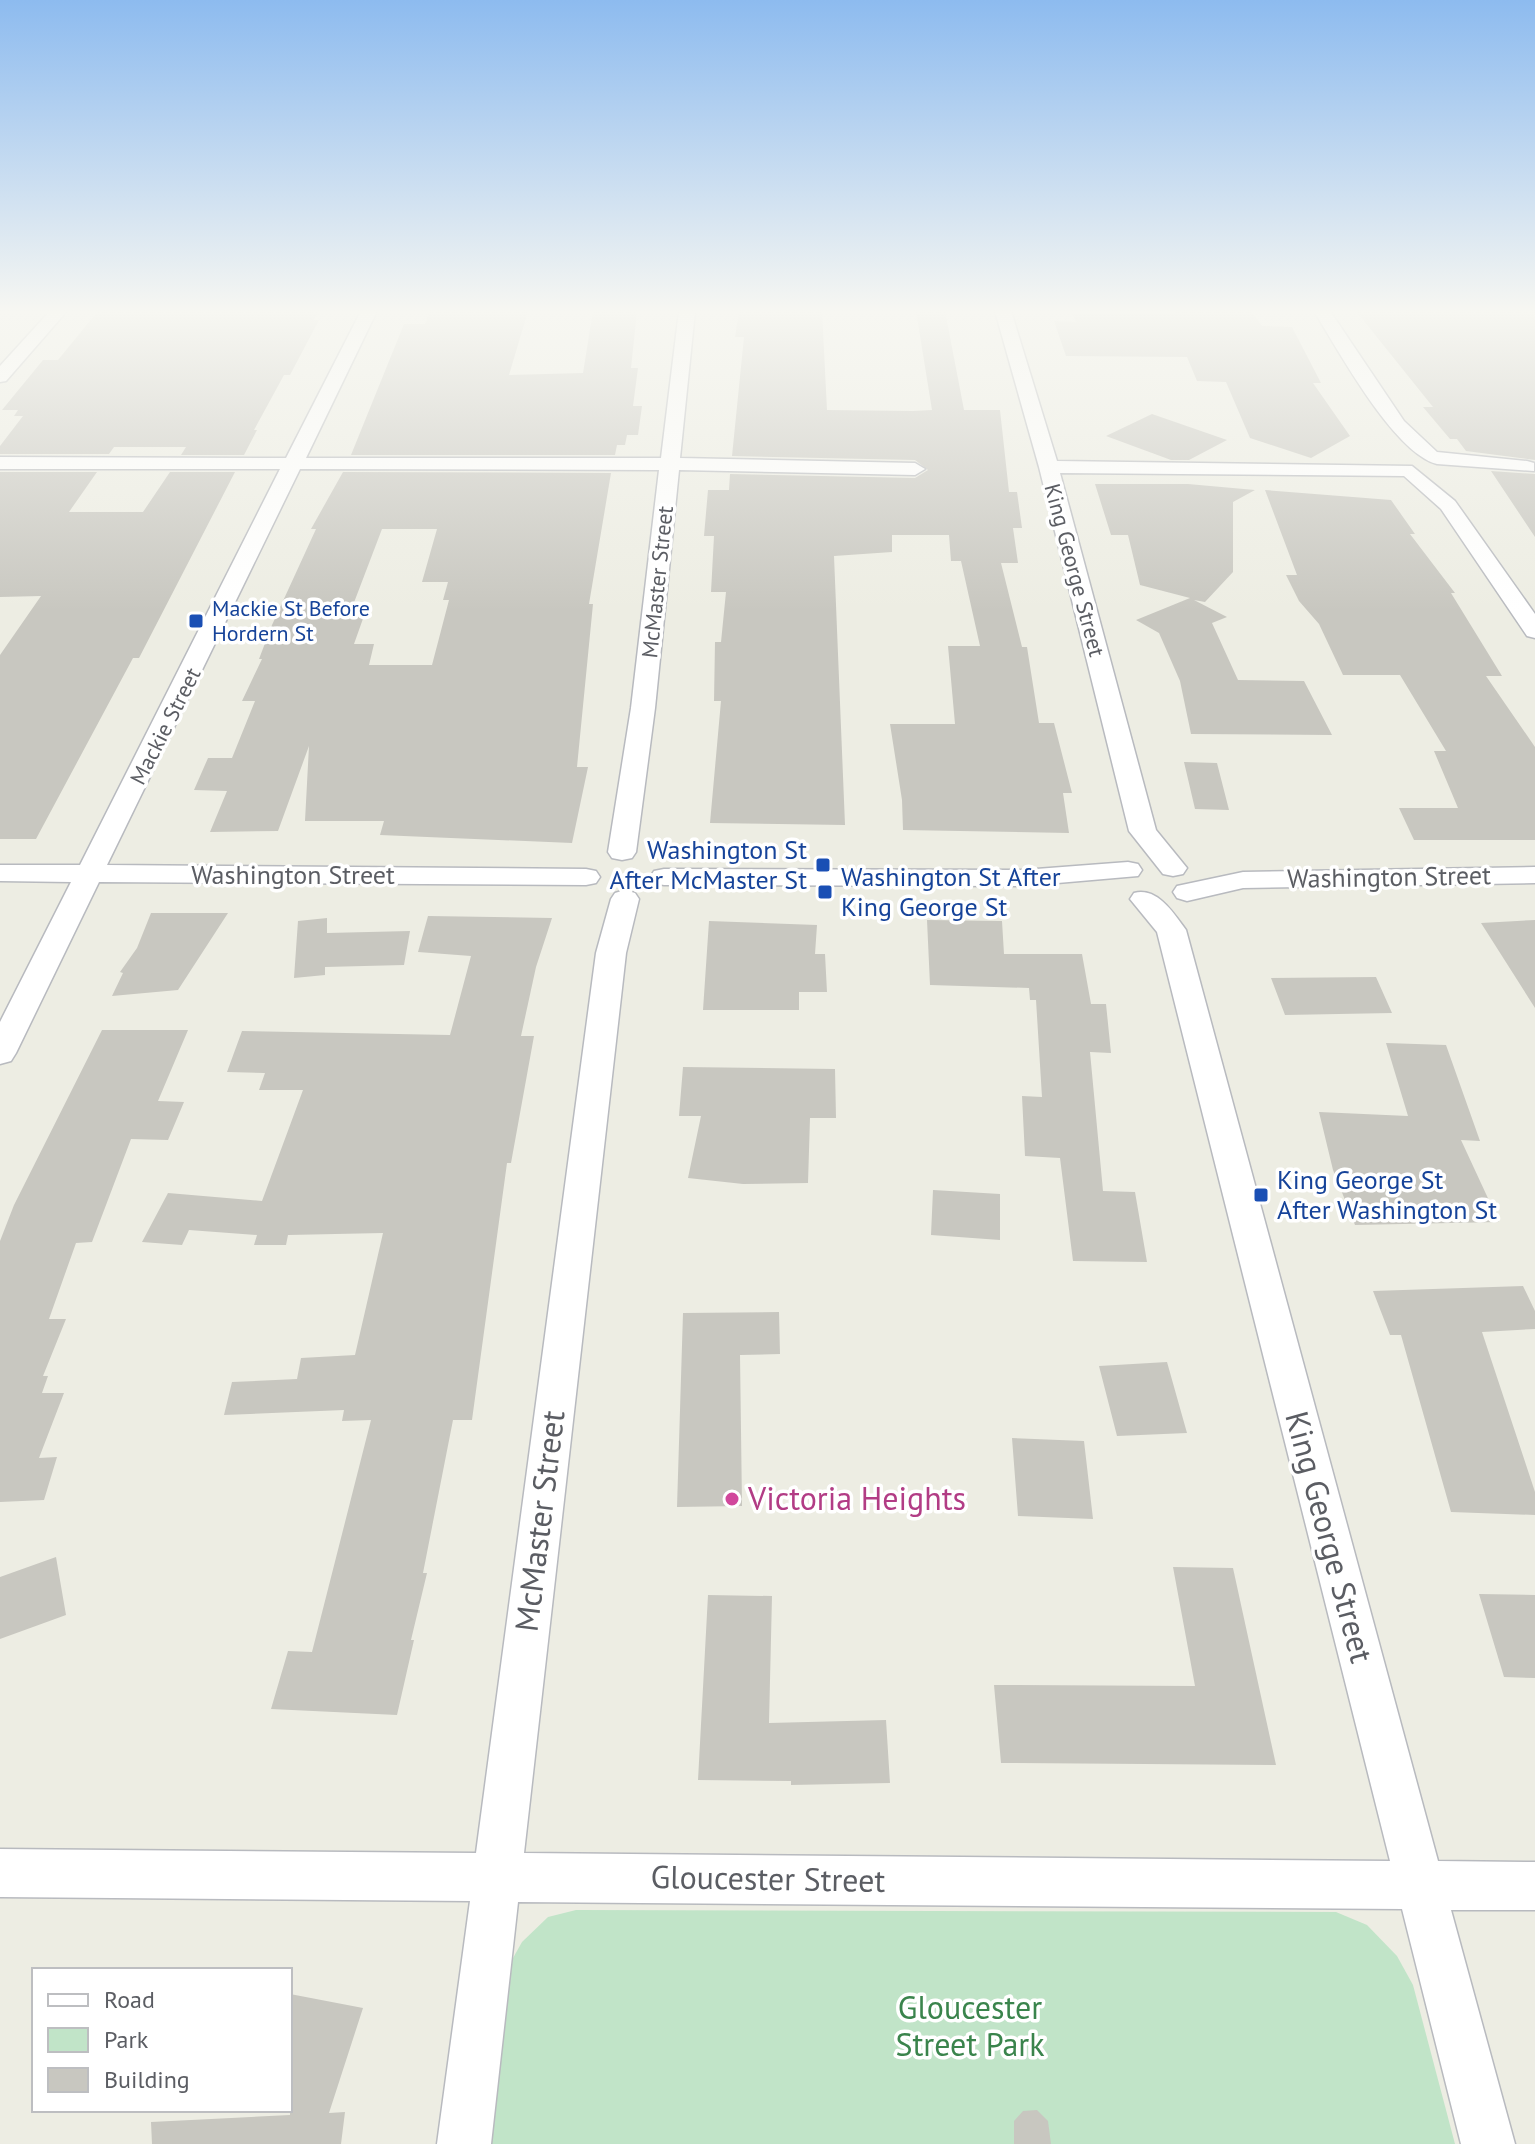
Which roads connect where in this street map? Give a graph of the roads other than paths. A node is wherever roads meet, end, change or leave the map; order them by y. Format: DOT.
graph roads {
  1 [pos="321,411"];
  2 [pos="675,411"];
  3 [pos="1033,411"];
  4 [pos="1388,411"];
  5 [pos="1397,425"];
  6 [pos="0,463"];
  7 [pos="295,464"];
  8 [pos="669,464"];
  9 [pos="1440,464"];
  10 [pos="1405,465"];
  11 [pos="1049,467"];
  12 [pos="1531,467"];
  13 [pos="915,469"];
  14 [pos="1448,505"];
  15 [pos="1535,631"];
  16 [pos="1143,831"];
  17 [pos="622,852"];
  18 [pos="0,873"];
  19 [pos="89,873"];
  20 [pos="1535,875"];
  21 [pos="586,877"];
  22 [pos="664,877"];
  23 [pos="1135,882"];
  24 [pos="1179,892"];
  25 [pos="625,899"];
  26 [pos="0,1053"];
  27 [pos="0,1873"];
  28 [pos="495,1876"];
  29 [pos="1419,1885"];
  30 [pos="1535,1886"];
  31 [pos="464,2144"];
  32 [pos="1488,2144"];
  1 -- 7 [label="street, Mackie Street"];
  2 -- 8 [label="street, McMaster Street"];
  3 -- 11 [label="street, King George Street"];
  4 -- 5 [label="street"];
  5 -- 9 [label="street"];
  5 -- 10 [label="street"];
  6 -- 7 [label="street"];
  7 -- 8 [label="street"];
  7 -- 19 [label="street, Mackie Street"];
  8 -- 13 [label="street"];
  8 -- 17 [label="street, McMaster Street"];
  9 -- 10 [label="street"];
  9 -- 12 [label="street"];
  9 -- 14 [label="street"];
  10 -- 11 [label="street"];
  10 -- 14 [label="street"];
  11 -- 16 [label="street, King George Street"];
  14 -- 15 [label="street"];
  16 -- 23 [label="street, King George Street"];
  16 -- 24 [label="street, King George Street"];
  17 -- 21 [label="street"];
  17 -- 22 [label="street"];
  18 -- 19 [label="street, Washington Street"];
  19 -- 21 [label="street, Washington Street"];
  19 -- 26 [label="street, Mackie Street"];
  20 -- 24 [label="street, Washington Street"];
  21 -- 25 [label="street"];
  22 -- 23 [label="street"];
  22 -- 25 [label="street"];
  23 -- 24 [label="street, King George Street"];
  23 -- 24 [label="street, Washington Street"];
  24 -- 29 [label="street, King George Street"];
  25 -- 28 [label="street, McMaster Street"];
  27 -- 28 [label="street, Gloucester Street"];
  28 -- 29 [label="street, Gloucester Street"];
  28 -- 31 [label="street, McMaster Street"];
  29 -- 30 [label="street, Gloucester Street"];
  29 -- 32 [label="street, King George Street"];
}
